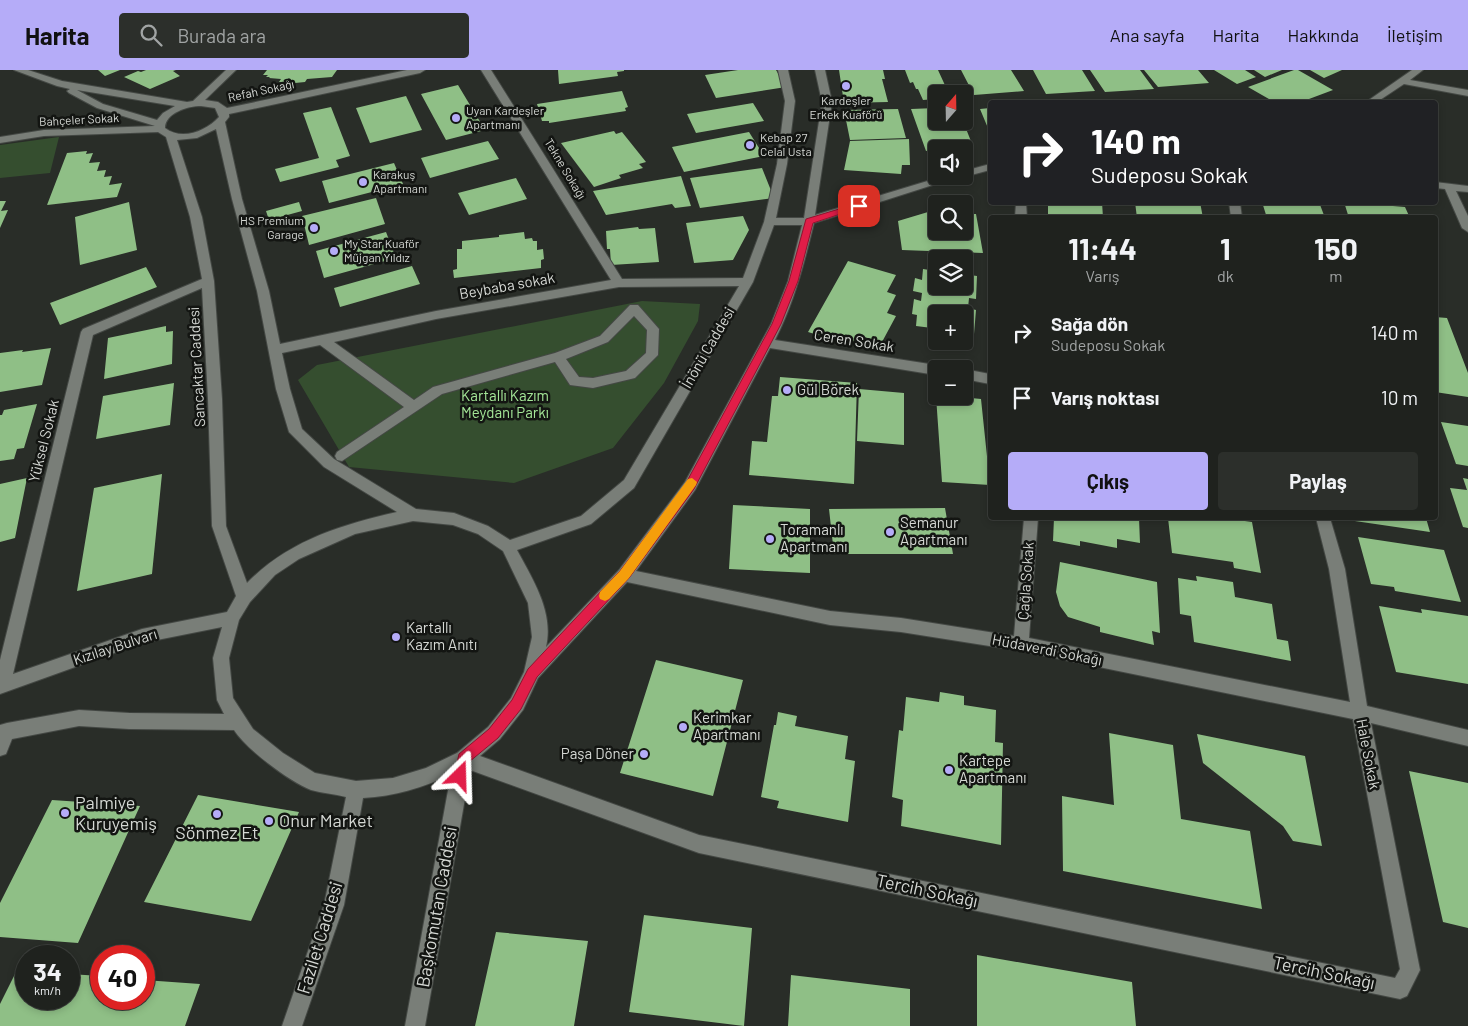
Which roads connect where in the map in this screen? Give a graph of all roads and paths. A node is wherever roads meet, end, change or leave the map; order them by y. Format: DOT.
graph roads {
  1 [pos="19,70"];
  2 [pos="231,70"];
  3 [pos="420,70"];
  4 [pos="486,70"];
  5 [pos="783,70"];
  6 [pos="820,70"];
  7 [pos="1418,70"];
  8 [pos="1402,81"];
  9 [pos="60,84"];
  10 [pos="1468,94"];
  11 [pos="1374,100"];
  12 [pos="191,104"];
  13 [pos="222,118"];
  14 [pos="164,130"];
  15 [pos="0,140"];
  16 [pos="988,167"];
  17 [pos="973,171"];
  18 [pos="928,185"];
  19 [pos="1438,185"];
  20 [pos="1449,187"];
  21 [pos="1468,189"];
  22 [pos="809,221"];
  23 [pos="770,222"];
  24 [pos="1468,228"];
  25 [pos="208,281"];
  26 [pos="747,282"];
  27 [pos="619,283"];
  28 [pos="322,340"];
  29 [pos="766,343"];
  30 [pos="275,350"];
  31 [pos="558,357"];
  32 [pos="928,369"];
  33 [pos="973,375"];
  34 [pos="988,378"];
  35 [pos="414,407"];
  36 [pos="342,456"];
  37 [pos="413,515"];
  38 [pos="1030,520"];
  39 [pos="1324,520"];
  40 [pos="508,547"];
  41 [pos="624,574"];
  42 [pos="244,597"];
  43 [pos="232,618"];
  44 [pos="1021,644"];
  45 [pos="532,673"];
  46 [pos="1,686"];
  47 [pos="1360,713"];
  48 [pos="239,722"];
  49 [pos="4,732"];
  50 [pos="1468,738"];
  51 [pos="0,748"];
  52 [pos="463,759"];
  53 [pos="356,790"];
  54 [pos="1400,989"];
  55 [pos="292,1026"];
  56 [pos="415,1026"];
  1 -- 9 [label="street"];
  2 -- 12 [label="street"];
  3 -- 13 [label="street, Refah Sokağı"];
  4 -- 27 [label="street, Tekne Sokağı"];
  5 -- 23 [label="street, İnönü Caddesi"];
  6 -- 22 [label="street"];
  7 -- 8 [label="street"];
  8 -- 10 [label="street"];
  8 -- 11 [label="street"];
  9 -- 12 [label="street"];
  9 -- 14 [label="street"];
  12 -- 13 [label="street"];
  12 -- 14 [label="street"];
  13 -- 14 [label="street, Refah Sokağı"];
  13 -- 30 [label="street"];
  14 -- 15 [label="street, Bahçeler Sokak"];
  14 -- 25 [label="street, Sancaktar Caddesi"];
  16 -- 17 [label="street"];
  18 -- 22 [label="street"];
  19 -- 20 [label="street"];
  20 -- 21 [label="street"];
  20 -- 24 [label="street"];
  22 -- 23 [label="street"];
  22 -- 29 [label="street"];
  23 -- 26 [label="street, İnönü Caddesi"];
  25 -- 42 [label="street, Sancaktar Caddesi"];
  25 -- 46 [label="street, Yüksel Sokak"];
  26 -- 27 [label="street, Beybaba sokak"];
  26 -- 40 [label="street, İnönü Caddesi"];
  27 -- 28 [label="street, Beybaba sokak"];
  28 -- 30 [label="street, Beybaba sokak"];
  28 -- 35 [label="street"];
  29 -- 32 [label="street, Ceren Sokak"];
  29 -- 41 [label="street"];
  30 -- 37 [label="street"];
  31 -- 31 [label="street"];
  31 -- 35 [label="street"];
  33 -- 34 [label="street"];
  35 -- 36 [label="street"];
  37 -- 40 [label="street"];
  37 -- 42 [label="street"];
  38 -- 44 [label="street, Çağla Sokak"];
  39 -- 47 [label="street, Hale Sokak"];
  40 -- 45 [label="street"];
  41 -- 44 [label="street, Hüdaverdi Sokağı"];
  41 -- 45 [label="street"];
  42 -- 43 [label="street"];
  43 -- 46 [label="street, Kızılay Bulvarı"];
  43 -- 48 [label="street"];
  44 -- 47 [label="street, Hüdaverdi Sokağı"];
  45 -- 52 [label="street"];
  47 -- 50 [label="street, Hüdaverdi Sokağı"];
  47 -- 54 [label="street, Hale Sokak"];
  48 -- 49 [label="street"];
  48 -- 53 [label="street"];
  49 -- 51 [label="street"];
  52 -- 53 [label="street"];
  52 -- 54 [label="street, Tercih Sokağı"];
  52 -- 56 [label="street, Başkomutan Caddesi"];
  53 -- 55 [label="street, Fazilet Caddesi"];
}
